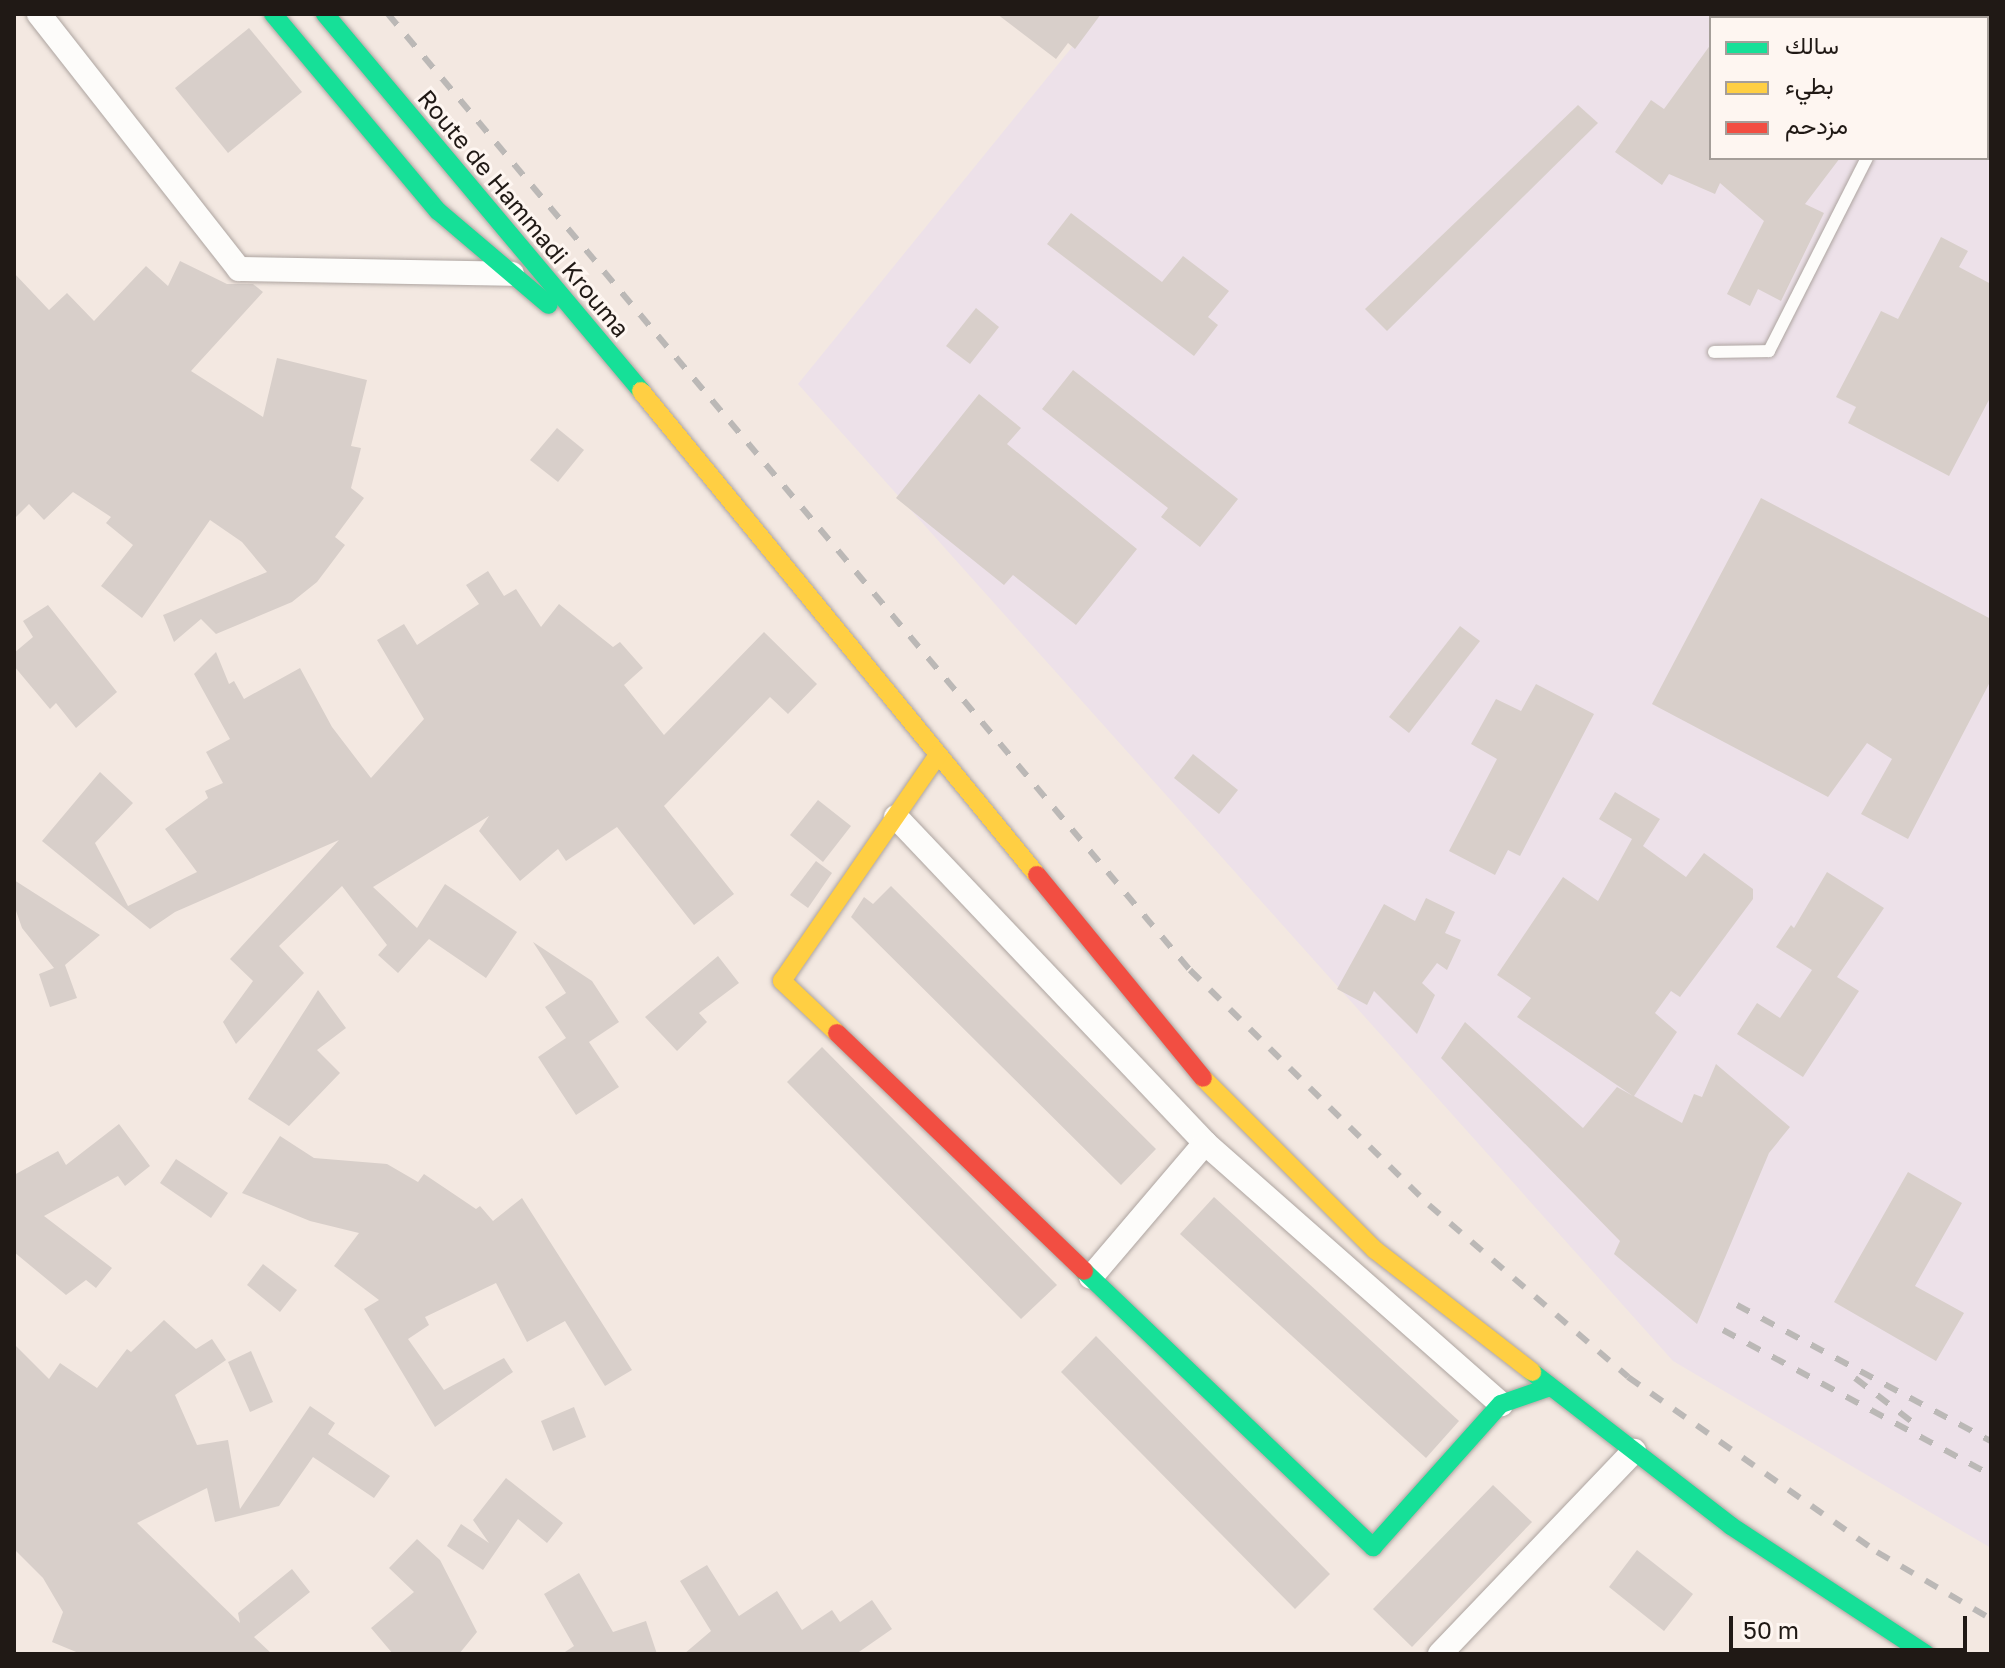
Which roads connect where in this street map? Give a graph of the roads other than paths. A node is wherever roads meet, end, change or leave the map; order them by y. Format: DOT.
graph roads {
  1 [pos="39,14"];
  2 [pos="273,14"];
  3 [pos="325,14"];
  4 [pos="1866,160"];
  5 [pos="512,274"];
  6 [pos="1714,352"];
  7 [pos="617,361"];
  8 [pos="938,755"];
  9 [pos="896,817"];
  10 [pos="1205,1143"];
  11 [pos="1091,1277"];
  12 [pos="1550,1387"];
  13 [pos="1501,1404"];
  14 [pos="1634,1451"];
  15 [pos="1440,1654"];
  16 [pos="1926,1654"];
  1 -- 5 [label="street"];
  2 -- 5 [label="street, Route de Hammadi Krouma"];
  3 -- 7 [label="street, Route de Hammadi Krouma"];
  4 -- 6 [label="lane"];
  5 -- 7 [label="street, Route de Hammadi Krouma"];
  7 -- 8 [label="street"];
  8 -- 9 [label="street"];
  8 -- 12 [label="street"];
  9 -- 10 [label="street"];
  9 -- 11 [label="street"];
  10 -- 11 [label="street"];
  10 -- 13 [label="street"];
  11 -- 13 [label="street"];
  12 -- 13 [label="street"];
  12 -- 14 [label="street"];
  14 -- 15 [label="street"];
  14 -- 16 [label="street"];
}
